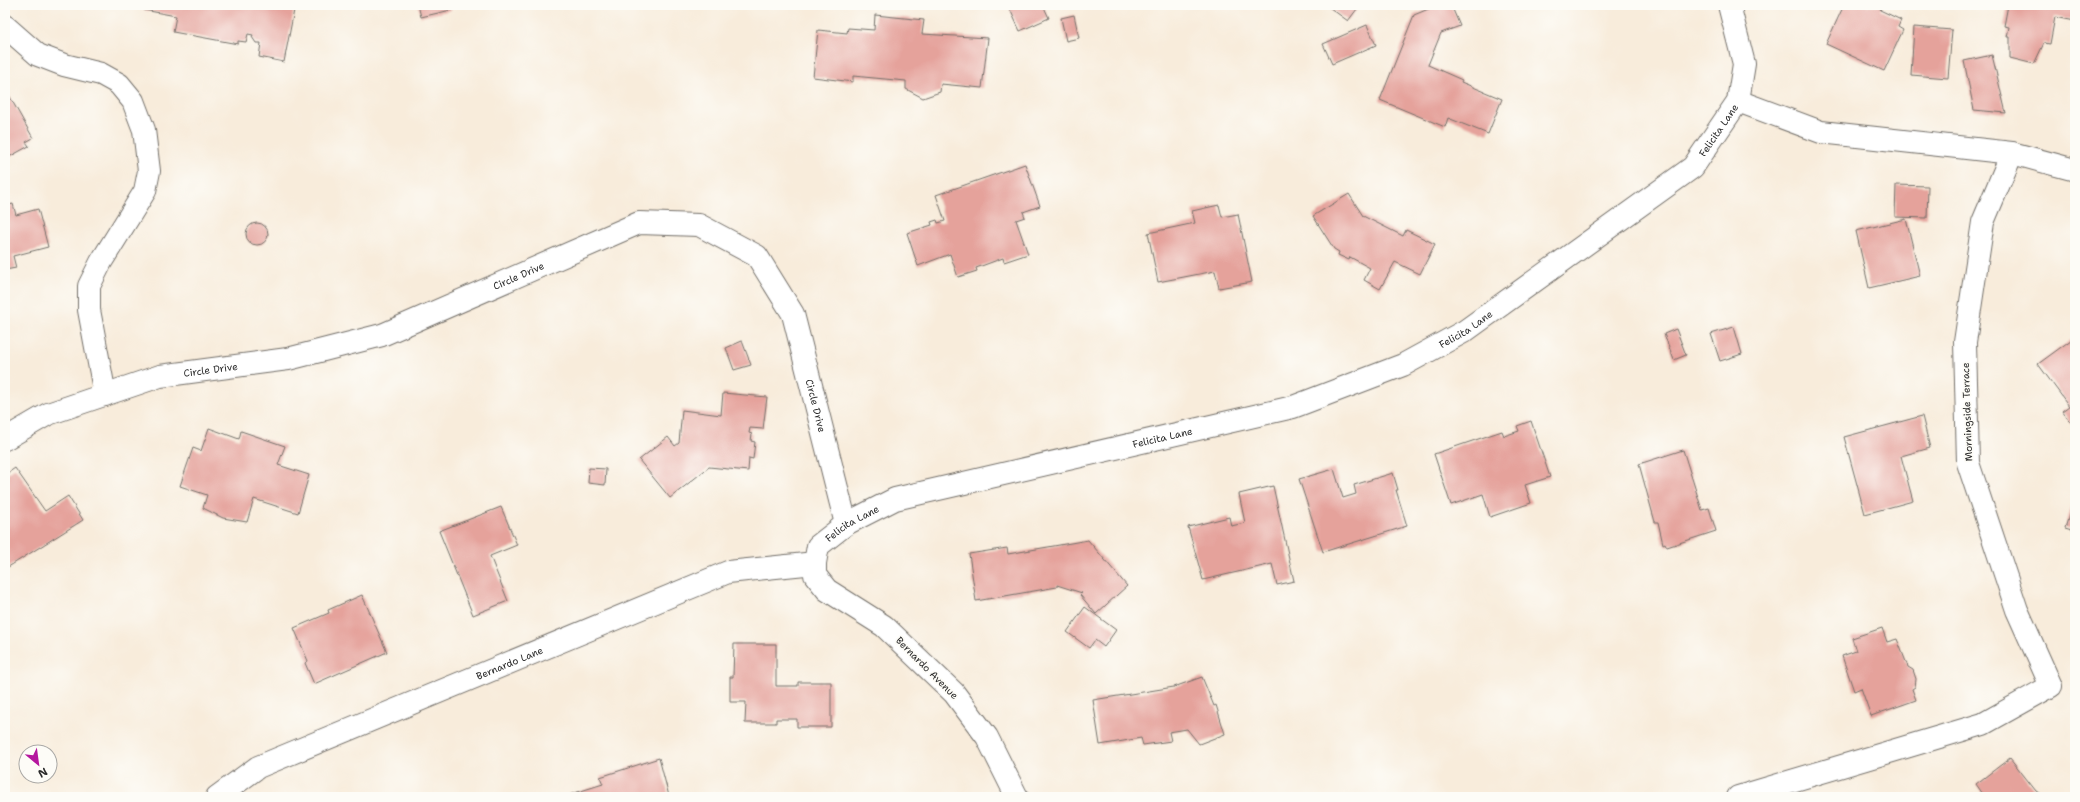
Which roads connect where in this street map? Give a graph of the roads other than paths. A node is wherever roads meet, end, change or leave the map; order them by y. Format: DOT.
graph roads {
  1 [pos="1729,5"];
  2 [pos="5,26"];
  3 [pos="1738,101"];
  4 [pos="2012,153"];
  5 [pos="2075,170"];
  6 [pos="104,395"];
  7 [pos="5,439"];
  8 [pos="846,524"];
  9 [pos="815,563"];
  10 [pos="217,797"];
  11 [pos="1017,797"];
  12 [pos="1738,797"];
  1 -- 3 [label="street"];
  2 -- 6 [label="street"];
  3 -- 4 [label="street, Felicita Lane"];
  3 -- 8 [label="street, Felicita Lane"];
  4 -- 5 [label="street, Felicita Lane"];
  4 -- 12 [label="street, Morningside Terrace"];
  6 -- 7 [label="street, Circle Drive"];
  6 -- 8 [label="street, Circle Drive"];
  8 -- 9 [label="street, Felicita Lane"];
  9 -- 10 [label="street, Bernardo Lane"];
  9 -- 11 [label="street, Bernardo Avenue"];
}
